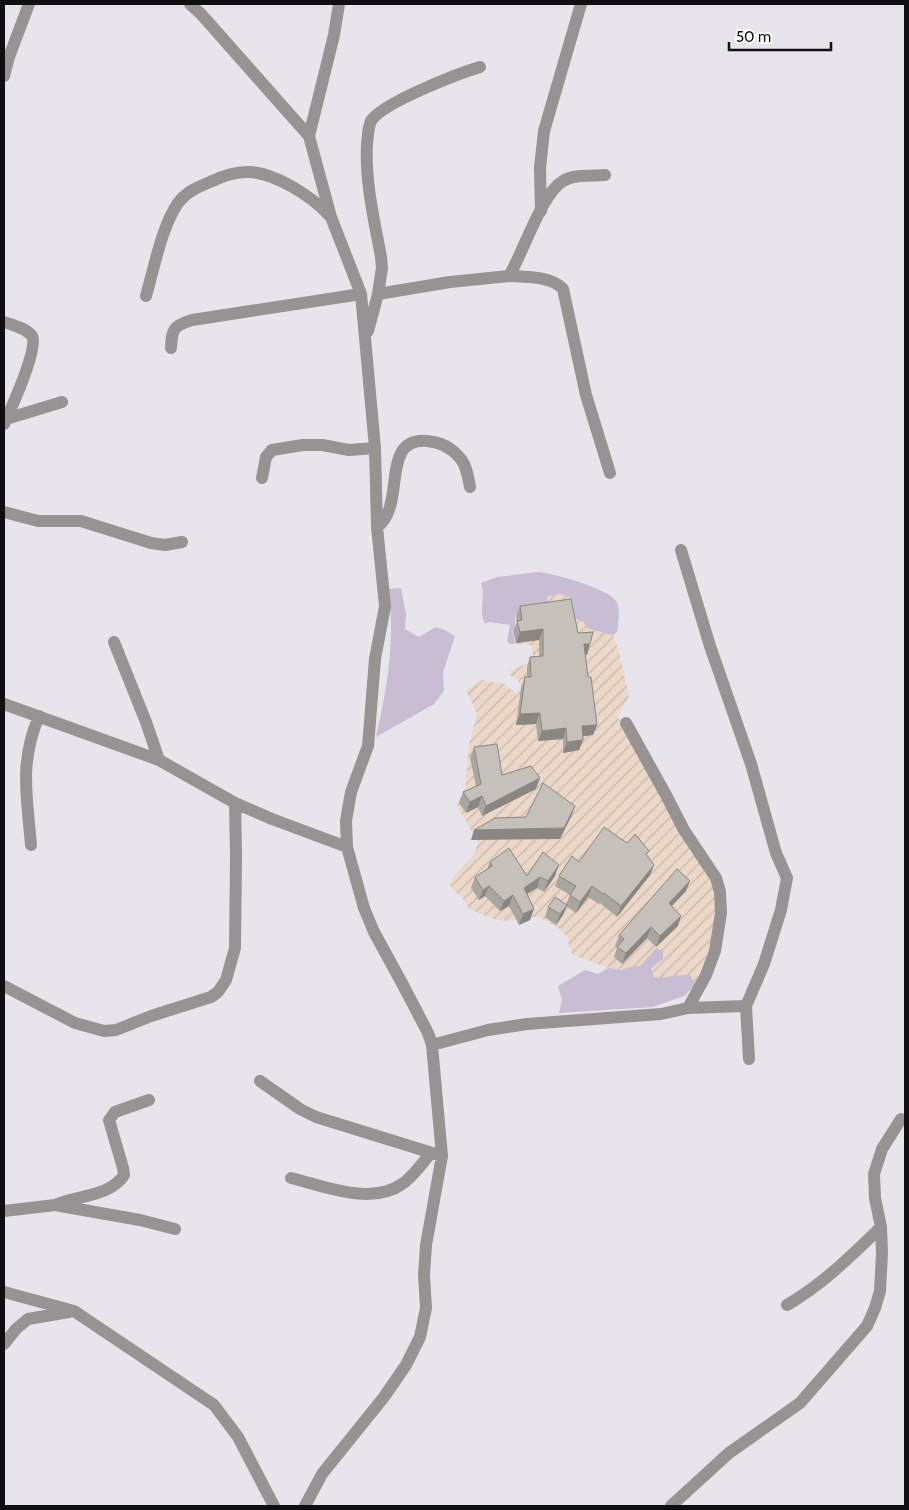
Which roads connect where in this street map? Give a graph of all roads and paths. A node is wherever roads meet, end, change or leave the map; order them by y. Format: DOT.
graph roads {
  1 [pos="29,4"];
  2 [pos="190,4"];
  3 [pos="339,4"];
  4 [pos="581,4"];
  5 [pos="480,67"];
  6 [pos="4,76"];
  7 [pos="309,136"];
  8 [pos="605,175"];
  9 [pos="540,211"];
  10 [pos="330,217"];
  11 [pos="509,276"];
  12 [pos="361,294"];
  13 [pos="378,294"];
  14 [pos="146,296"];
  15 [pos="4,322"];
  16 [pos="366,338"];
  17 [pos="171,348"];
  18 [pos="62,402"];
  19 [pos="5,422"];
  20 [pos="375,448"];
  21 [pos="610,473"];
  22 [pos="262,478"];
  23 [pos="470,487"];
  24 [pos="4,512"];
  25 [pos="377,527"];
  26 [pos="182,542"];
  27 [pos="681,550"];
  28 [pos="114,642"];
  29 [pos="4,704"];
  30 [pos="39,716"];
  31 [pos="626,724"];
  32 [pos="159,760"];
  33 [pos="235,803"];
  34 [pos="31,845"];
  35 [pos="347,847"];
  36 [pos="4,986"];
  37 [pos="746,1006"];
  38 [pos="688,1008"];
  39 [pos="432,1045"];
  40 [pos="750,1059"];
  41 [pos="260,1081"];
  42 [pos="148,1100"];
  43 [pos="901,1119"];
  44 [pos="436,1154"];
  45 [pos="291,1178"];
  46 [pos="55,1206"];
  47 [pos="4,1211"];
  48 [pos="881,1227"];
  49 [pos="175,1229"];
  50 [pos="4,1292"];
  51 [pos="787,1305"];
  52 [pos="74,1311"];
  53 [pos="4,1344"];
  54 [pos="274,1506"];
  55 [pos="305,1506"];
  56 [pos="671,1506"];
  1 -- 6 [label="street"];
  2 -- 7 [label="street"];
  3 -- 7 [label="street"];
  4 -- 9 [label="street"];
  5 -- 13 [label="street"];
  7 -- 10 [label="street"];
  8 -- 9 [label="street"];
  9 -- 11 [label="street"];
  10 -- 12 [label="street"];
  10 -- 14 [label="street"];
  11 -- 13 [label="street"];
  11 -- 21 [label="street"];
  12 -- 16 [label="street"];
  12 -- 17 [label="street"];
  13 -- 16 [label="street"];
  15 -- 19 [label="street"];
  16 -- 20 [label="street"];
  18 -- 19 [label="street"];
  20 -- 22 [label="street"];
  20 -- 25 [label="street"];
  23 -- 25 [label="street"];
  24 -- 26 [label="street"];
  25 -- 35 [label="street"];
  27 -- 37 [label="street"];
  28 -- 32 [label="street"];
  29 -- 30 [label="street"];
  30 -- 32 [label="street"];
  30 -- 34 [label="street"];
  31 -- 38 [label="street"];
  32 -- 33 [label="street"];
  33 -- 35 [label="street"];
  33 -- 36 [label="street"];
  35 -- 39 [label="street"];
  37 -- 38 [label="street"];
  37 -- 40 [label="street"];
  38 -- 39 [label="street"];
  39 -- 44 [label="street"];
  41 -- 44 [label="street"];
  42 -- 46 [label="street"];
  43 -- 48 [label="street"];
  44 -- 45 [label="street"];
  44 -- 55 [label="street"];
  46 -- 47 [label="street"];
  46 -- 49 [label="street"];
  48 -- 51 [label="street"];
  48 -- 56 [label="street"];
  50 -- 52 [label="street"];
  52 -- 53 [label="street"];
  52 -- 54 [label="street"];
}
